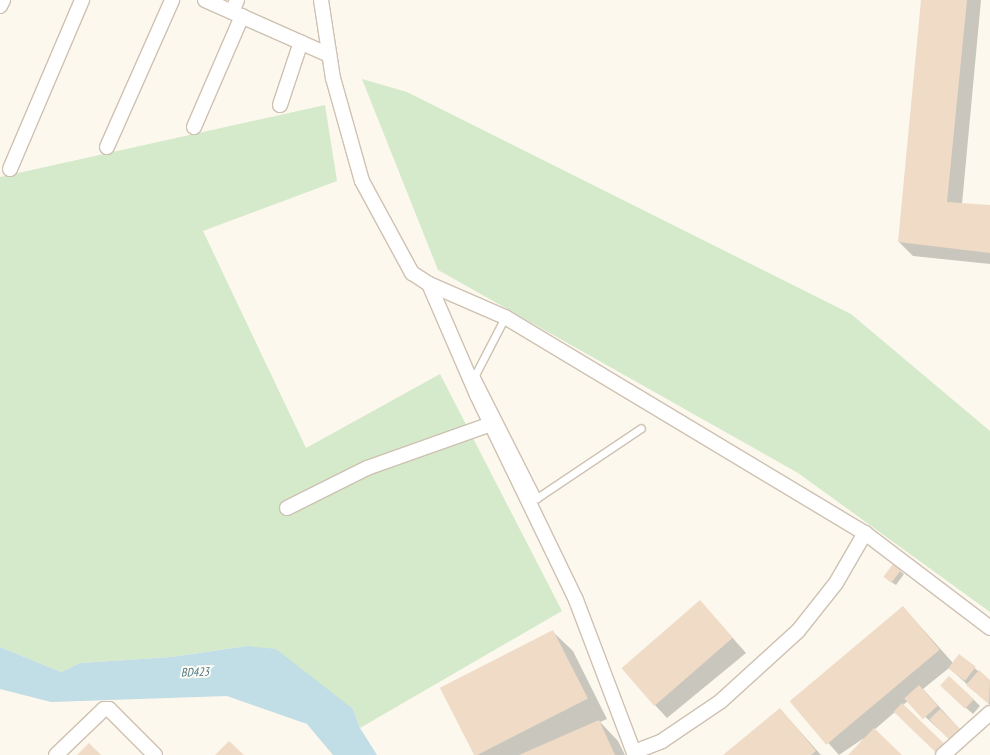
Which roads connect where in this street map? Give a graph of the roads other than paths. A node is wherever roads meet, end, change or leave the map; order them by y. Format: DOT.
graph roads {
  1 [pos="3,0"];
  2 [pos="82,0"];
  3 [pos="172,0"];
  4 [pos="205,0"];
  5 [pos="320,0"];
  6 [pos="0,6"];
  7 [pos="237,9"];
  8 [pos="301,42"];
  9 [pos="329,54"];
  10 [pos="280,105"];
  11 [pos="194,127"];
  12 [pos="107,147"];
  13 [pos="10,169"];
  14 [pos="429,284"];
  15 [pos="505,317"];
  16 [pos="491,424"];
  17 [pos="641,428"];
  18 [pos="518,469"];
  19 [pos="287,508"];
  20 [pos="865,533"];
  21 [pos="990,628"];
  22 [pos="990,713"];
  23 [pos="635,753"];
  24 [pos="56,755"];
  25 [pos="155,755"];
  26 [pos="943,755"];
  1 -- 6 [label="street"];
  2 -- 13 [label="street"];
  3 -- 12 [label="street"];
  4 -- 7 [label="street"];
  5 -- 9 [label="street"];
  7 -- 8 [label="street"];
  7 -- 11 [label="street"];
  8 -- 9 [label="street"];
  8 -- 10 [label="street"];
  9 -- 14 [label="street"];
  14 -- 15 [label="street"];
  14 -- 16 [label="street"];
  15 -- 18 [label="lane"];
  15 -- 20 [label="street"];
  16 -- 18 [label="street"];
  16 -- 19 [label="street"];
  17 -- 18 [label="lane"];
  18 -- 23 [label="street"];
  20 -- 21 [label="street"];
  20 -- 23 [label="street"];
  22 -- 26 [label="street"];
  24 -- 25 [label="street"];
}
